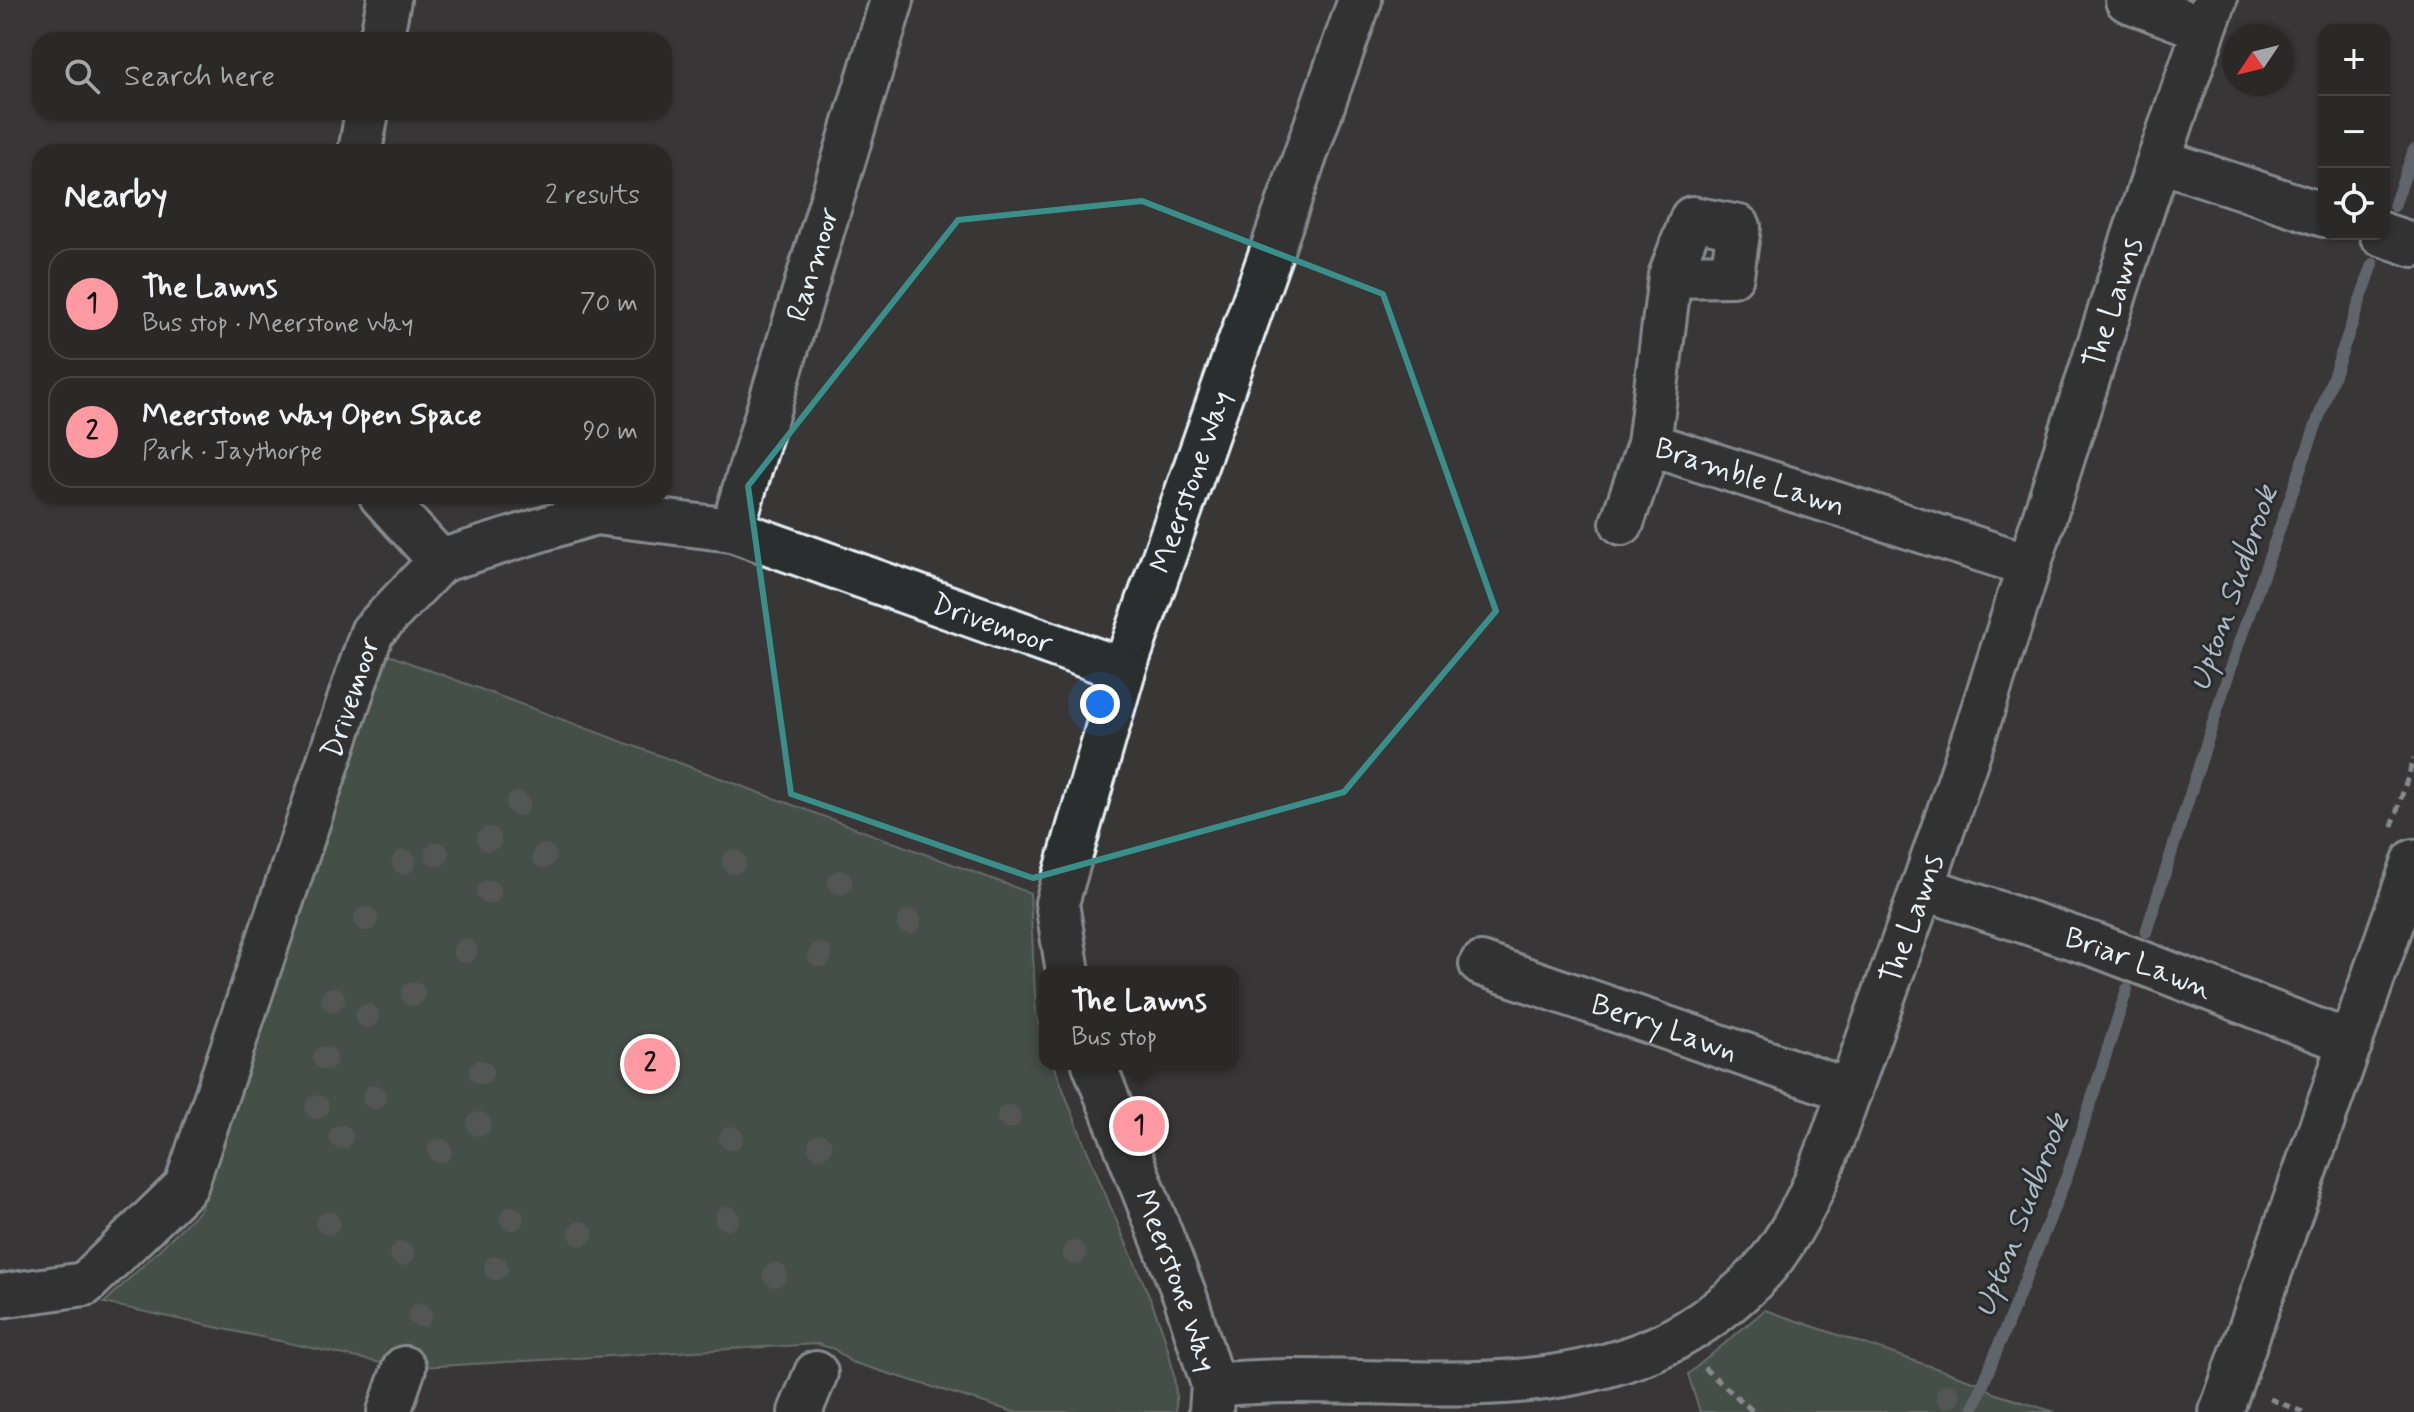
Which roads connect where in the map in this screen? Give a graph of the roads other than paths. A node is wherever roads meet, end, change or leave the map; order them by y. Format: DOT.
graph roads {
  1 [pos="389,0"];
  2 [pos="892,0"];
  3 [pos="1360,0"];
  4 [pos="2127,0"];
  5 [pos="2209,15"];
  6 [pos="383,32"];
  7 [pos="366,120"];
  8 [pos="361,144"];
  9 [pos="2161,161"];
  10 [pos="2318,213"];
  11 [pos="2390,237"];
  12 [pos="2414,245"];
  13 [pos="1670,276"];
  14 [pos="1649,444"];
  15 [pos="388,504"];
  16 [pos="1622,523"];
  17 [pos="732,530"];
  18 [pos="440,561"];
  19 [pos="2028,565"];
  20 [pos="1124,670"];
  21 [pos="2402,847"];
  22 [pos="1923,888"];
  23 [pos="1481,964"];
  24 [pos="1067,966"];
  25 [pos="2351,1043"];
  26 [pos="1096,1070"];
  27 [pos="1850,1091"];
  28 [pos="0,1296"];
  29 [pos="404,1368"];
  30 [pos="816,1373"];
  31 [pos="1212,1398"];
  32 [pos="2224,1411"];
  33 [pos="389,1412"];
  34 [pos="800,1412"];
  1 -- 6 [label="street"];
  2 -- 17 [label="street, Ranmoor"];
  3 -- 20 [label="street, Meerstone Way"];
  4 -- 5 [label="street"];
  5 -- 9 [label="street, The Lawns"];
  7 -- 8 [label="street"];
  9 -- 10 [label="street"];
  9 -- 19 [label="street, The Lawns"];
  11 -- 12 [label="street"];
  13 -- 13 [label="street, Bramble Lawn"];
  13 -- 14 [label="street, Bramble Lawn"];
  14 -- 16 [label="street"];
  14 -- 19 [label="street, Bramble Lawn"];
  15 -- 18 [label="street"];
  17 -- 18 [label="street, Drivemoor"];
  17 -- 20 [label="street, Drivemoor"];
  18 -- 28 [label="street, Drivemoor"];
  19 -- 22 [label="street, The Lawns"];
  20 -- 24 [label="street, Meerstone Way"];
  21 -- 25 [label="street"];
  22 -- 25 [label="street, Briar Lawn"];
  22 -- 27 [label="street, The Lawns"];
  23 -- 27 [label="street, Berry Lawn"];
  25 -- 32 [label="street"];
  26 -- 31 [label="street, Meerstone Way"];
  27 -- 31 [label="street, The Lawns"];
  29 -- 33 [label="street"];
  30 -- 34 [label="street"];
}
